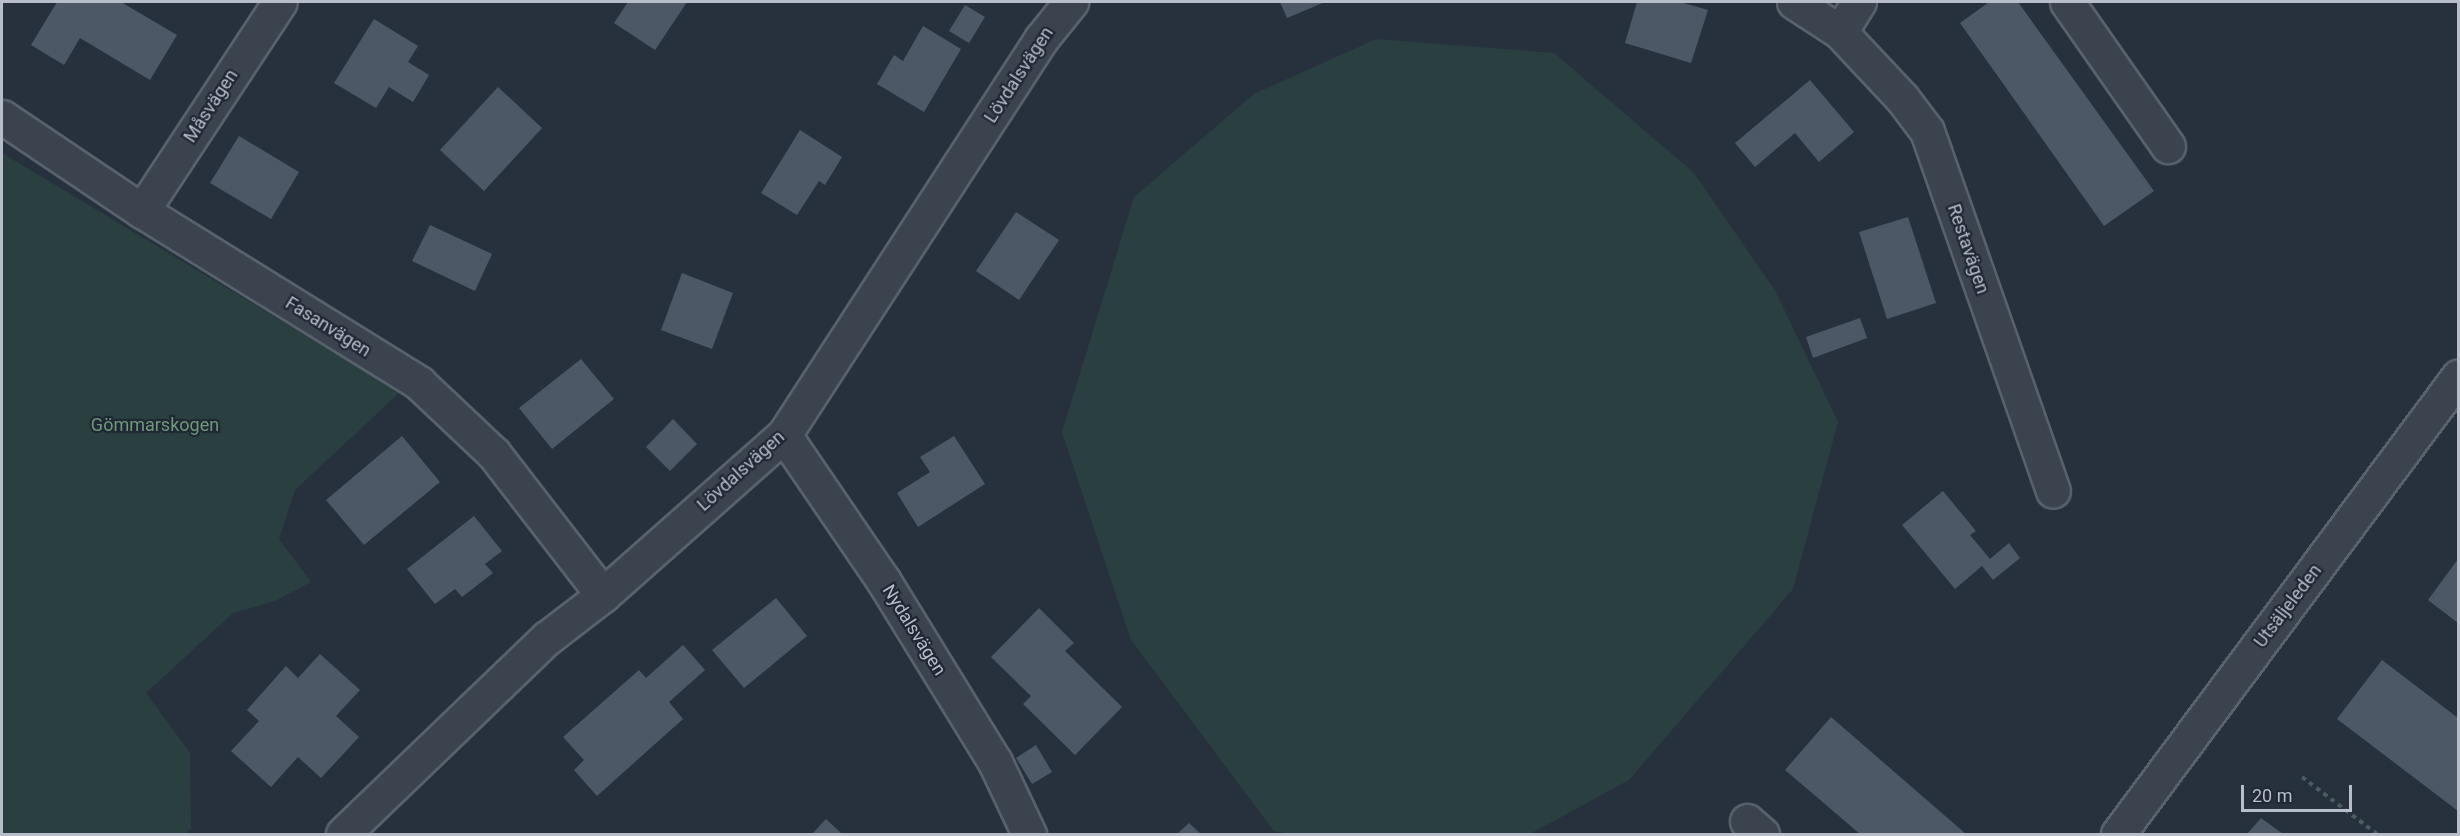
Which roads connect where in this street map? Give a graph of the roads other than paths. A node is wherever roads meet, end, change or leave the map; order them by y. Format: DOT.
graph roads {
  1 [pos="280,2"];
  2 [pos="1071,2"];
  3 [pos="1794,2"];
  4 [pos="1859,2"];
  5 [pos="2067,2"];
  6 [pos="1840,32"];
  7 [pos="2,117"];
  8 [pos="2169,146"];
  9 [pos="142,211"];
  10 [pos="2458,377"];
  11 [pos="784,435"];
  12 [pos="2053,491"];
  13 [pos="603,595"];
  14 [pos="343,834"];
  15 [pos="1029,834"];
  16 [pos="2118,834"];
  1 -- 9 [label="street, Måsvägen"];
  2 -- 11 [label="street, Lövdalsvägen"];
  3 -- 6 [label="street, Restavägen"];
  4 -- 6 [label="street"];
  5 -- 8 [label="street"];
  6 -- 12 [label="street, Restavägen"];
  7 -- 9 [label="street, Fasanvägen"];
  9 -- 13 [label="street, Fasanvägen"];
  10 -- 16 [label="street, Utsäljeleden"];
  11 -- 13 [label="street, Lövdalsvägen"];
  11 -- 15 [label="street, Nydalsvägen"];
  13 -- 14 [label="street, Lövdalsvägen"];
}
